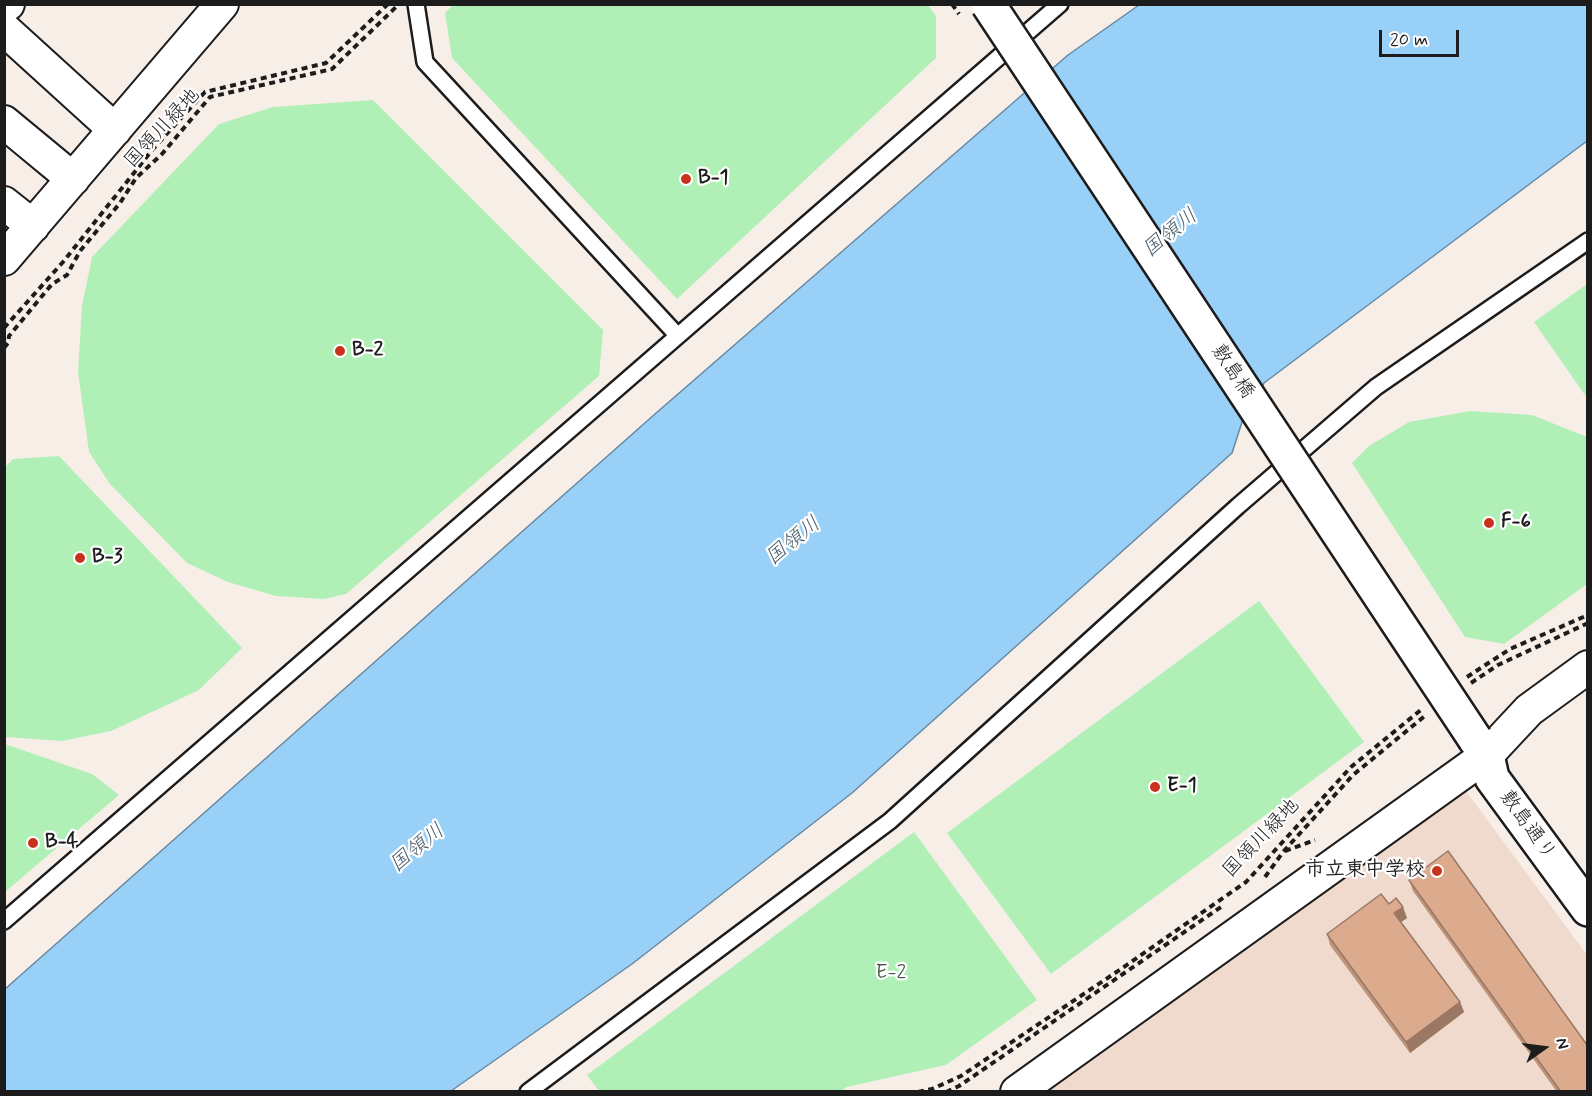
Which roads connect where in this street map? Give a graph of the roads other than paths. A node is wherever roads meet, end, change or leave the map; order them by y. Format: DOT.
graph roads {
  1 [pos="222,4"];
  2 [pos="416,4"];
  3 [pos="988,4"];
  4 [pos="1060,4"];
  5 [pos="4,29"];
  6 [pos="4,122"];
  7 [pos="115,130"];
  8 [pos="73,179"];
  9 [pos="4,203"];
  10 [pos="33,226"];
  11 [pos="1587,241"];
  12 [pos="4,259"];
  13 [pos="676,335"];
  14 [pos="1587,667"];
  15 [pos="1481,747"];
  16 [pos="1587,909"];
  17 [pos="4,921"];
  18 [pos="528,1092"];
  19 [pos="1017,1092"];
  1 -- 7 [label="street"];
  2 -- 13 [label="lane"];
  3 -- 15 [label="street, 敷島橋, bridge"];
  4 -- 13 [label="lane"];
  5 -- 7 [label="street"];
  6 -- 8 [label="street"];
  7 -- 8 [label="street"];
  8 -- 10 [label="street"];
  9 -- 10 [label="street"];
  10 -- 12 [label="street"];
  11 -- 18 [label="lane"];
  13 -- 17 [label="lane"];
  14 -- 15 [label="street"];
  15 -- 16 [label="street, 敷島通り"];
  15 -- 19 [label="street"];
}
